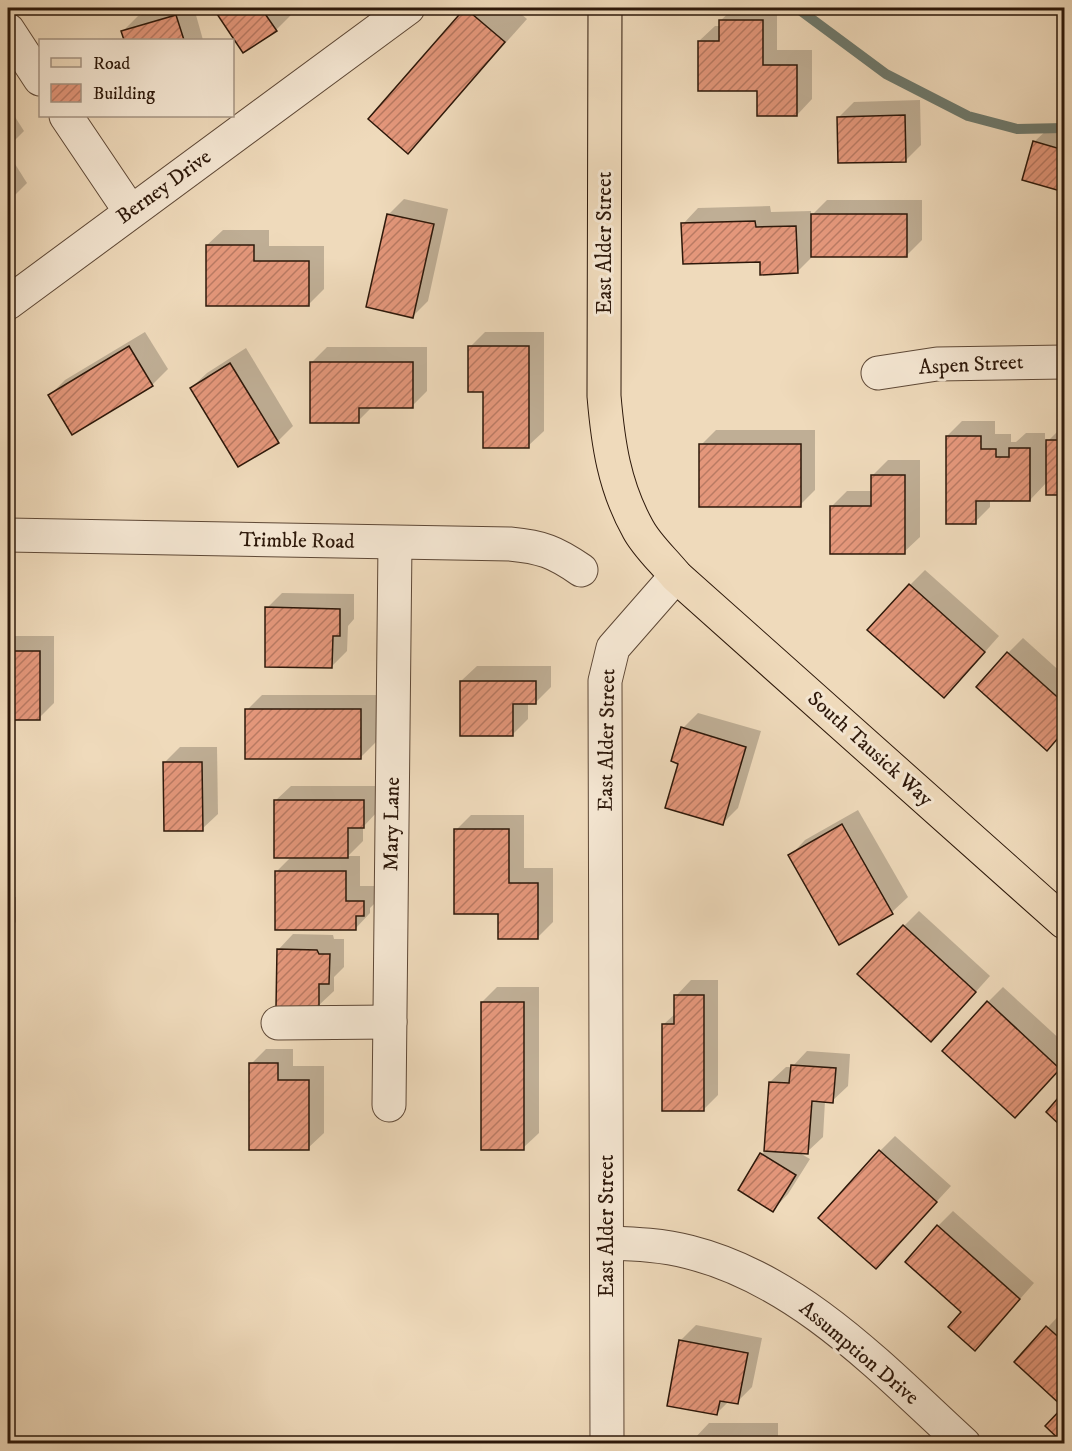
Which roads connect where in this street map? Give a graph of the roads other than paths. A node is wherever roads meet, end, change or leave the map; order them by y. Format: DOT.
graph roads {
  1 [pos="408,8"];
  2 [pos="605,8"];
  3 [pos="8,30"];
  4 [pos="39,77"];
  5 [pos="67,117"];
  6 [pos="130,211"];
  7 [pos="8,303"];
  8 [pos="1065,362"];
  9 [pos="878,373"];
  10 [pos="8,535"];
  11 [pos="395,543"];
  12 [pos="581,570"];
  13 [pos="676,576"];
  14 [pos="1065,922"];
  15 [pos="390,1022"];
  16 [pos="278,1023"];
  17 [pos="389,1104"];
  18 [pos="608,1243"];
  19 [pos="607,1443"];
  20 [pos="963,1443"];
  1 -- 6 [label="street, Berney Drive"];
  2 -- 13 [label="main road, East Alder Street"];
  3 -- 4 [label="street"];
  5 -- 6 [label="street"];
  6 -- 7 [label="street, Berney Drive"];
  8 -- 9 [label="street, Aspen Street"];
  10 -- 11 [label="street, Trimble Road"];
  11 -- 12 [label="street, Trimble Road"];
  11 -- 15 [label="street, Mary Lane"];
  13 -- 14 [label="main road, South Tausick Way"];
  13 -- 18 [label="street, East Alder Street"];
  15 -- 16 [label="street"];
  15 -- 17 [label="street, Mary Lane"];
  18 -- 19 [label="street, East Alder Street"];
  18 -- 20 [label="street, Assumption Drive"];
}
